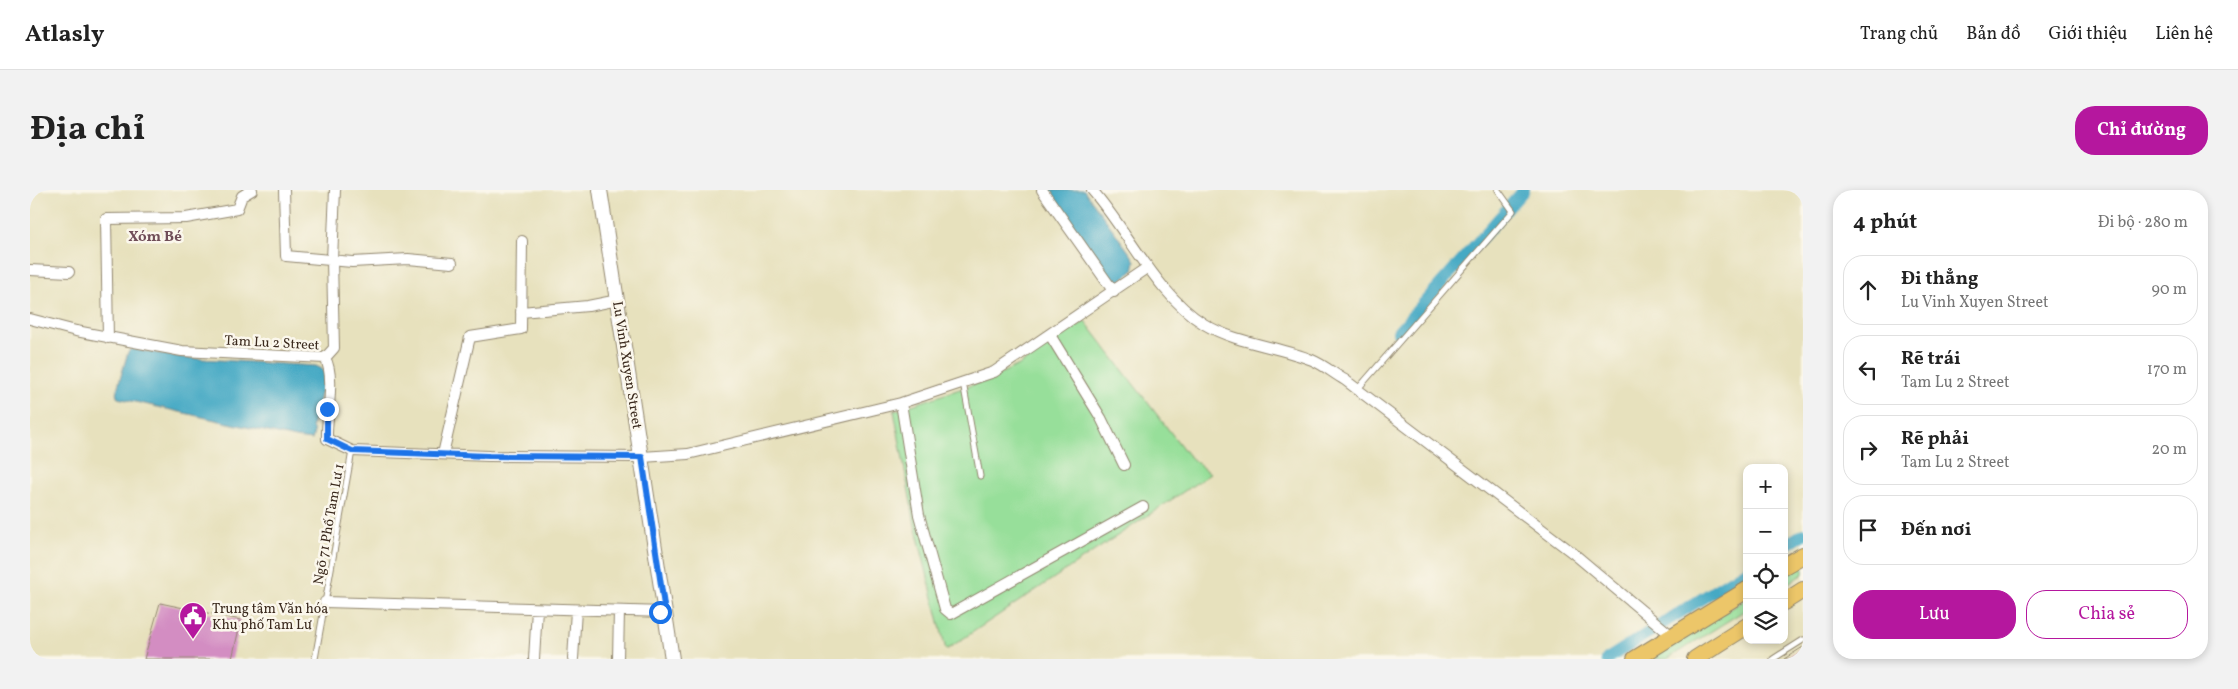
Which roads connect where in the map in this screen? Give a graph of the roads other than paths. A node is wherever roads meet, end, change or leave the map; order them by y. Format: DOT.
graph roads {
  1 [pos="250,190"];
  2 [pos="284,190"];
  3 [pos="335,190"];
  4 [pos="600,190"];
  5 [pos="1042,190"];
  6 [pos="1092,190"];
  7 [pos="1498,190"];
  8 [pos="522,241"];
  9 [pos="332,260"];
  10 [pos="452,263"];
  11 [pos="1148,267"];
  12 [pos="30,270"];
  13 [pos="69,272"];
  14 [pos="1114,292"];
  15 [pos="618,300"];
  16 [pos="521,312"];
  17 [pos="30,319"];
  18 [pos="1050,335"];
  19 [pos="108,338"];
  20 [pos="325,358"];
  21 [pos="963,382"];
  22 [pos="1356,391"];
  23 [pos="901,403"];
  24 [pos="352,451"];
  25 [pos="443,454"];
  26 [pos="642,457"];
  27 [pos="1124,465"];
  28 [pos="980,476"];
  29 [pos="1143,507"];
  30 [pos="1803,555"];
  31 [pos="1788,564"];
  32 [pos="1803,590"];
  33 [pos="1743,592"];
  34 [pos="1788,599"];
  35 [pos="325,602"];
  36 [pos="537,609"];
  37 [pos="576,610"];
  38 [pos="618,611"];
  39 [pos="665,612"];
  40 [pos="1743,629"];
  41 [pos="1668,632"];
  42 [pos="1803,640"];
  43 [pos="315,659"];
  44 [pos="534,659"];
  45 [pos="573,659"];
  46 [pos="618,659"];
  47 [pos="672,659"];
  48 [pos="1634,659"];
  49 [pos="1695,659"];
  50 [pos="1773,659"];
  1 -- 19 [label="street"];
  2 -- 9 [label="street"];
  3 -- 9 [label="street"];
  4 -- 15 [label="street, Lu Vinh Xuyen Street"];
  5 -- 14 [label="street"];
  6 -- 11 [label="street"];
  7 -- 22 [label="lane"];
  8 -- 16 [label="street"];
  9 -- 10 [label="street"];
  9 -- 20 [label="street"];
  11 -- 14 [label="street, Tam Lu 2 Street"];
  11 -- 22 [label="street"];
  12 -- 13 [label="street"];
  14 -- 18 [label="street, Tam Lu 2 Street"];
  15 -- 16 [label="street"];
  15 -- 26 [label="street, Lu Vinh Xuyen Street"];
  16 -- 25 [label="street"];
  17 -- 19 [label="street, Tam Lu 2 Street"];
  18 -- 21 [label="street, Tam Lu 2 Street"];
  18 -- 27 [label="street"];
  19 -- 20 [label="street, Tam Lu 2 Street"];
  20 -- 24 [label="street, Tam Lu 2 Street"];
  21 -- 23 [label="street, Tam Lu 2 Street"];
  21 -- 28 [label="lane"];
  22 -- 41 [label="street"];
  23 -- 26 [label="street, Tam Lu 2 Street"];
  23 -- 29 [label="street"];
  24 -- 25 [label="street, Tam Lu 2 Street"];
  24 -- 35 [label="lane, Ngõ 71 Phố Tam Lư 1"];
  25 -- 26 [label="street, Tam Lu 2 Street"];
  26 -- 39 [label="street, Lu Vinh Xuyen Street"];
  30 -- 31 [label="main road"];
  32 -- 34 [label="main road"];
  33 -- 41 [label="main road"];
  35 -- 36 [label="street"];
  35 -- 43 [label="lane, Ngõ 71 Phố Tam Lư 1"];
  36 -- 37 [label="street"];
  36 -- 44 [label="street"];
  37 -- 38 [label="street"];
  37 -- 45 [label="street"];
  38 -- 39 [label="street"];
  38 -- 46 [label="street"];
  39 -- 47 [label="street, Lu Vinh Xuyen Street"];
  40 -- 49 [label="main road"];
  41 -- 48 [label="main road"];
  42 -- 50 [label="lane"];
}
